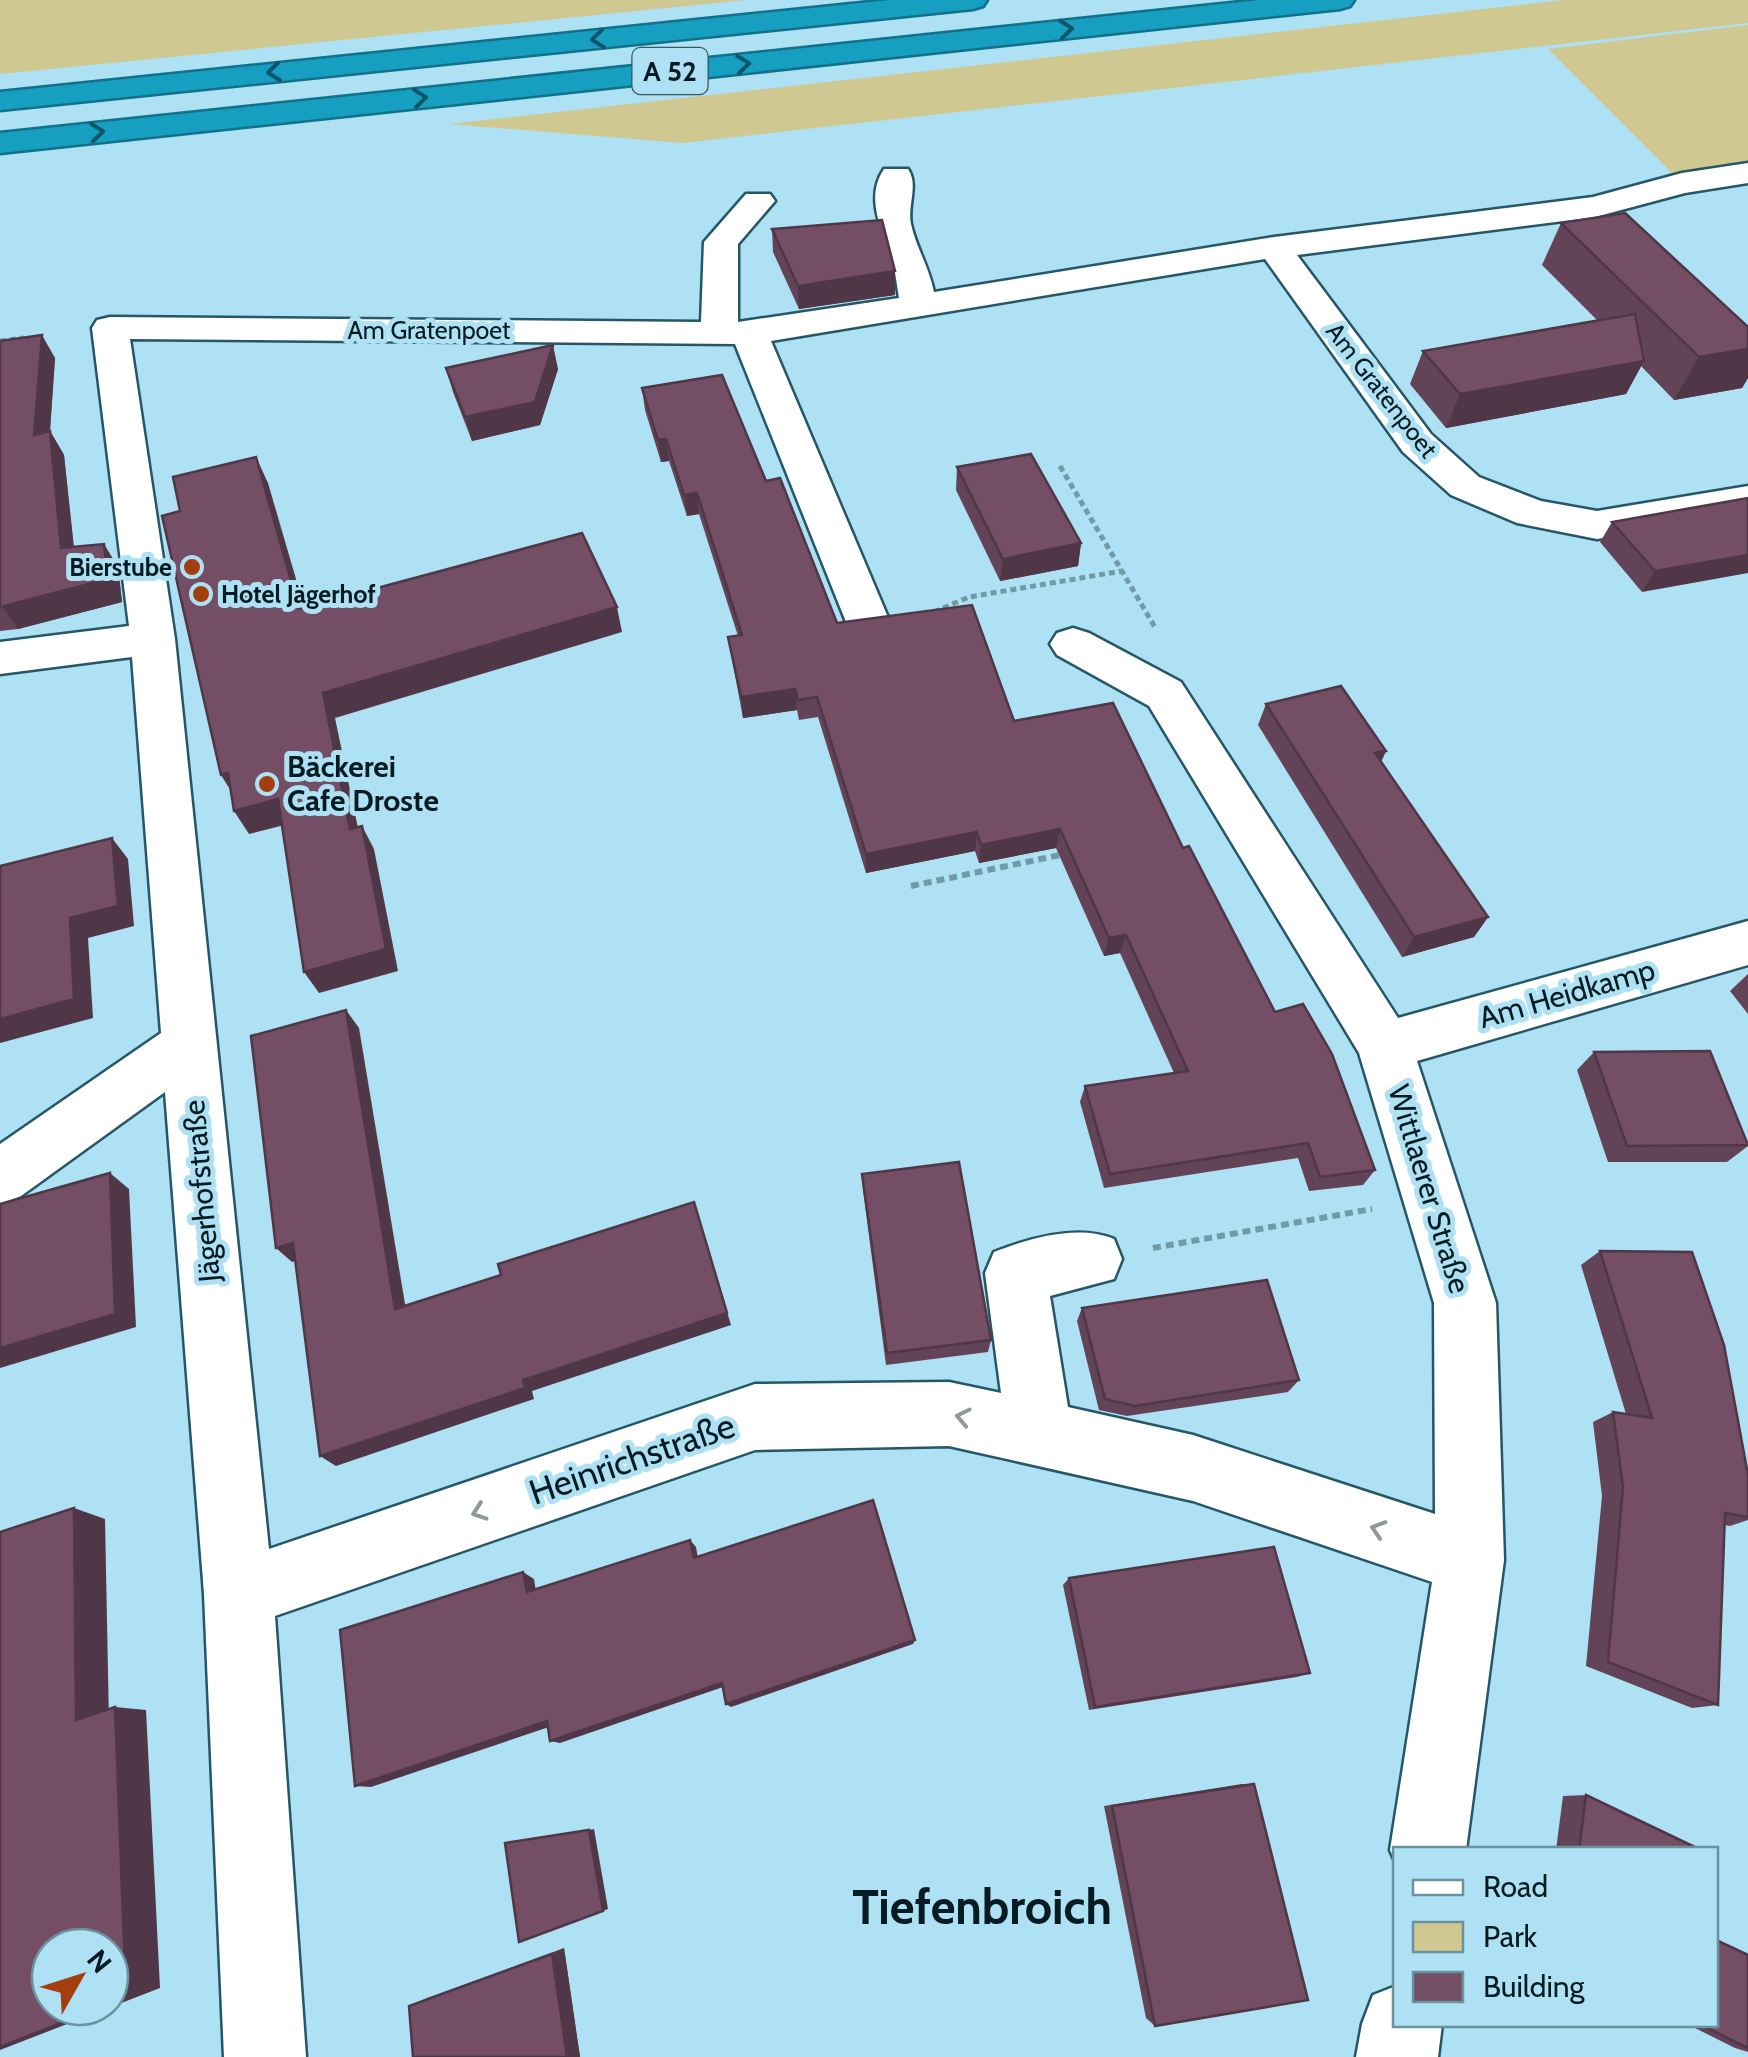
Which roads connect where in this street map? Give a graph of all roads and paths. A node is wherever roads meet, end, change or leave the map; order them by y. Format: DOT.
graph roads {
  1 [pos="973,0"];
  2 [pos="1340,0"];
  3 [pos="0,101"];
  4 [pos="0,143"];
  5 [pos="1748,174"];
  6 [pos="896,176"];
  7 [pos="758,201"];
  8 [pos="1595,207"];
  9 [pos="1623,234"];
  10 [pos="1274,248"];
  11 [pos="918,306"];
  12 [pos="110,328"];
  13 [pos="734,333"];
  14 [pos="1060,466"];
  15 [pos="1748,499"];
  16 [pos="1122,571"];
  17 [pos="868,622"];
  18 [pos="154,639"];
  19 [pos="1073,644"];
  20 [pos="0,658"];
  21 [pos="1165,694"];
  22 [pos="1067,854"];
  23 [pos="911,886"];
  24 [pos="1748,944"];
  25 [pos="188,1045"];
  26 [pos="1385,1046"];
  27 [pos="0,1177"];
  28 [pos="1433,1198"];
  29 [pos="1092,1259"];
  30 [pos="1039,1434"];
  31 [pos="1470,1560"];
  32 [pos="239,1594"];
  33 [pos="1428,1847"];
  34 [pos="1402,2027"];
  35 [pos="265,2057"];
  36 [pos="1397,2057"];
  1 -- 3 [label="highway, A 52, one-way"];
  4 -- 2 [label="highway, A 52, one-way"];
  5 -- 8 [label="street, Am Gratenpoet"];
  6 -- 11 [label="street"];
  7 -- 13 [label="street"];
  8 -- 9 [label="street"];
  8 -- 10 [label="street, Am Gratenpoet"];
  10 -- 11 [label="street, Am Gratenpoet"];
  10 -- 15 [label="street, Am Gratenpoet"];
  11 -- 13 [label="street, Am Gratenpoet"];
  12 -- 13 [label="street, Am Gratenpoet"];
  12 -- 18 [label="street, Jägerhofstraße"];
  13 -- 17 [label="street"];
  14 -- 16 [label="path"];
  16 -- 17 [label="path"];
  16 -- 21 [label="path"];
  18 -- 20 [label="street"];
  18 -- 25 [label="street, Jägerhofstraße"];
  19 -- 21 [label="street, Wittlaerer Straße"];
  21 -- 26 [label="street, Wittlaerer Straße"];
  22 -- 23 [label="path"];
  24 -- 26 [label="street, Am Heidkamp"];
  25 -- 27 [label="street"];
  25 -- 32 [label="street, Jägerhofstraße"];
  26 -- 28 [label="street, Wittlaerer Straße"];
  28 -- 29 [label="path"];
  28 -- 31 [label="street, Wittlaerer Straße"];
  29 -- 30 [label="street"];
  31 -- 30 [label="street, Heinrichstraße, one-way"];
  30 -- 32 [label="street, Heinrichstraße, one-way"];
  31 -- 33 [label="street, Wittlaerer Straße"];
  32 -- 35 [label="street, Jägerhofstraße"];
  34 -- 36 [label="street"];
}
